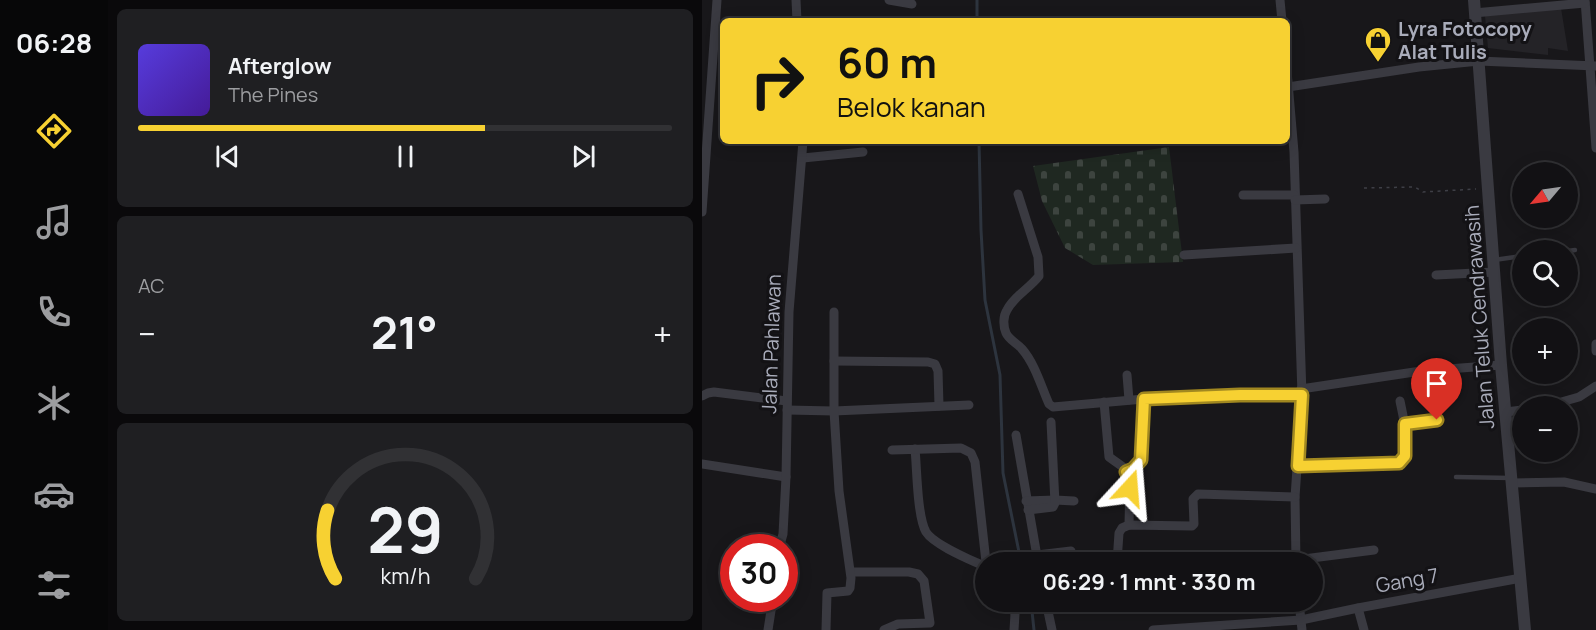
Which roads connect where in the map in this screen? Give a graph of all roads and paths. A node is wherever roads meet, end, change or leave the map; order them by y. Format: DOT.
graph roads {
  1 [pos="717,0"];
  2 [pos="796,0"];
  3 [pos="889,0"];
  4 [pos="1280,0"];
  5 [pos="1585,2"];
  6 [pos="912,4"];
  7 [pos="1474,6"];
  8 [pos="797,18"];
  9 [pos="1282,18"];
  10 [pos="702,38"];
  11 [pos="714,39"];
  12 [pos="1479,61"];
  13 [pos="1594,66"];
  14 [pos="1290,87"];
  15 [pos="1290,109"];
  16 [pos="705,113"];
  17 [pos="802,144"];
  18 [pos="1596,148"];
  19 [pos="863,152"];
  20 [pos="802,158"];
  21 [pos="1364,188"];
  22 [pos="1488,188"];
  23 [pos="1018,194"];
  24 [pos="1243,195"];
  25 [pos="1294,197"];
  26 [pos="1326,199"];
  27 [pos="703,200"];
  28 [pos="702,212"];
  29 [pos="1296,248"];
  30 [pos="1184,255"];
  31 [pos="1512,260"];
  32 [pos="1495,266"];
  33 [pos="1436,275"];
  34 [pos="834,312"];
  35 [pos="1596,344"];
  36 [pos="1596,351"];
  37 [pos="834,361"];
  38 [pos="1502,365"];
  39 [pos="1127,375"];
  40 [pos="1596,387"];
  41 [pos="1301,392"];
  42 [pos="702,396"];
  43 [pos="1578,397"];
  44 [pos="1144,399"];
  45 [pos="1129,400"];
  46 [pos="1400,401"];
  47 [pos="1104,402"];
  48 [pos="787,405"];
  49 [pos="969,405"];
  50 [pos="939,406"];
  51 [pos="834,411"];
  52 [pos="1512,411"];
  53 [pos="1506,412"];
  54 [pos="1437,420"];
  55 [pos="1051,422"];
  56 [pos="1405,424"];
  57 [pos="1016,435"];
  58 [pos="915,449"];
  59 [pos="892,450"];
  60 [pos="702,464"];
  61 [pos="1298,466"];
  62 [pos="1126,472"];
  63 [pos="786,477"];
  64 [pos="1456,477"];
  65 [pos="1512,480"];
  66 [pos="1596,489"];
  67 [pos="1295,497"];
  68 [pos="1055,500"];
  69 [pos="1074,501"];
  70 [pos="1027,505"];
  71 [pos="1129,525"];
  72 [pos="783,534"];
  73 [pos="1374,550"];
  74 [pos="1071,551"];
  75 [pos="985,552"];
  76 [pos="1037,552"];
  77 [pos="1067,552"];
  78 [pos="1118,552"];
  79 [pos="1296,552"];
  80 [pos="1323,557"];
  81 [pos="975,561"];
  82 [pos="851,572"];
  83 [pos="1521,578"];
  84 [pos="1358,608"];
  85 [pos="771,612"];
  86 [pos="1014,612"];
  87 [pos="1048,612"];
  88 [pos="1301,625"];
  89 [pos="768,630"];
  90 [pos="826,630"];
  91 [pos="884,630"];
  92 [pos="1014,630"];
  93 [pos="1052,630"];
  94 [pos="1153,630"];
  95 [pos="1364,630"];
  96 [pos="1525,630"];
  1 -- 11 [label="street"];
  2 -- 8 [label="street"];
  3 -- 6 [label="street"];
  4 -- 9 [label="street"];
  5 -- 7 [label="street"];
  5 -- 13 [label="street"];
  7 -- 12 [label="street, Jalan Teluk Cendrawasih"];
  10 -- 11 [label="street"];
  11 -- 16 [label="street"];
  12 -- 13 [label="street"];
  12 -- 14 [label="street"];
  12 -- 22 [label="street, Jalan Teluk Cendrawasih"];
  13 -- 18 [label="street"];
  15 -- 25 [label="street"];
  16 -- 27 [label="street"];
  17 -- 20 [label="street, Jalan Pahlawan"];
  19 -- 20 [label="street"];
  20 -- 48 [label="street, Jalan Pahlawan"];
  21 -- 22 [label="path"];
  22 -- 32 [label="street, Jalan Teluk Cendrawasih"];
  23 -- 47 [label="street"];
  24 -- 25 [label="street"];
  25 -- 26 [label="street"];
  25 -- 29 [label="street"];
  27 -- 28 [label="street"];
  29 -- 30 [label="street"];
  29 -- 41 [label="street"];
  31 -- 32 [label="lane"];
  32 -- 33 [label="street"];
  32 -- 38 [label="street, Jalan Teluk Cendrawasih"];
  34 -- 37 [label="street"];
  35 -- 36 [label="street"];
  37 -- 50 [label="street"];
  37 -- 51 [label="street"];
  38 -- 41 [label="street"];
  38 -- 53 [label="street, Jalan Teluk Cendrawasih"];
  39 -- 45 [label="street"];
  40 -- 43 [label="street"];
  41 -- 44 [label="street"];
  41 -- 61 [label="street"];
  42 -- 48 [label="street"];
  44 -- 45 [label="street"];
  44 -- 62 [label="street"];
  45 -- 47 [label="street"];
  46 -- 56 [label="street"];
  47 -- 62 [label="street"];
  48 -- 51 [label="street"];
  48 -- 63 [label="street, Jalan Pahlawan"];
  49 -- 50 [label="street"];
  50 -- 51 [label="street"];
  51 -- 82 [label="street"];
  52 -- 53 [label="street"];
  53 -- 65 [label="street, Jalan Teluk Cendrawasih"];
  54 -- 56 [label="street"];
  55 -- 68 [label="street"];
  56 -- 61 [label="street"];
  57 -- 70 [label="street"];
  58 -- 59 [label="street"];
  58 -- 75 [label="street"];
  58 -- 81 [label="street"];
  60 -- 63 [label="street"];
  61 -- 67 [label="street"];
  62 -- 71 [label="street"];
  63 -- 72 [label="street, Jalan Pahlawan"];
  64 -- 65 [label="lane"];
  65 -- 66 [label="street"];
  65 -- 83 [label="street, Jalan Teluk Cendrawasih"];
  67 -- 71 [label="street"];
  67 -- 79 [label="street"];
  68 -- 69 [label="street"];
  68 -- 70 [label="street"];
  70 -- 76 [label="street"];
  71 -- 78 [label="street"];
  73 -- 80 [label="street"];
  74 -- 77 [label="street"];
  82 -- 90 [label="street"];
  82 -- 91 [label="street"];
  83 -- 84 [label="street, Gang 7"];
  83 -- 96 [label="street, Jalan Teluk Cendrawasih"];
  84 -- 88 [label="street, Gang 7"];
  84 -- 95 [label="street"];
  85 -- 89 [label="street"];
  86 -- 92 [label="street"];
  87 -- 93 [label="street"];
  88 -- 94 [label="street, Gang 7"];
}
